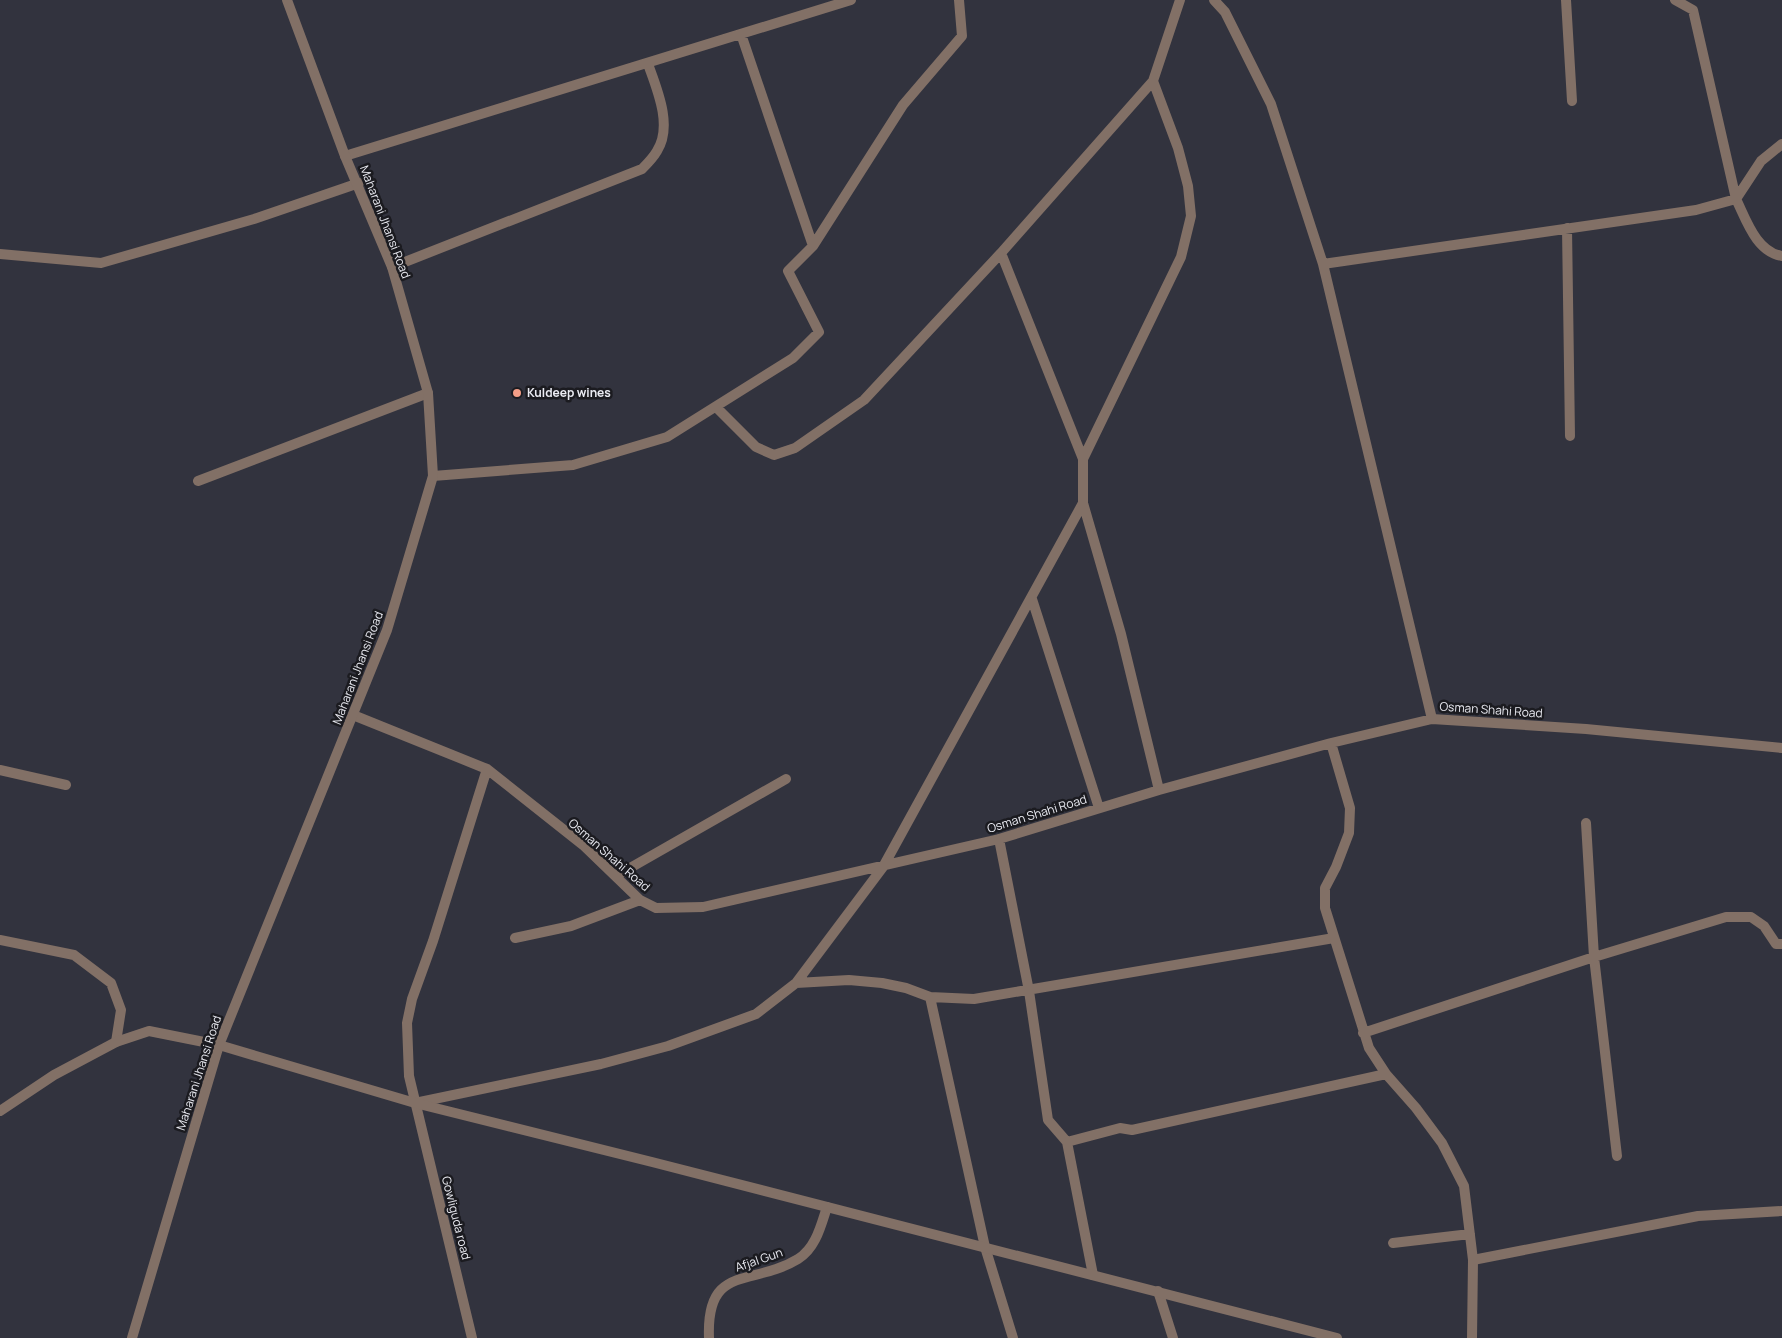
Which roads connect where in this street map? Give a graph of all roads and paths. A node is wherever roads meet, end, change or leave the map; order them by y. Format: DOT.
graph roads {
  1 [pos="287,0"];
  2 [pos="850,0"];
  3 [pos="958,0"];
  4 [pos="1180,0"];
  5 [pos="1214,0"];
  6 [pos="1566,0"];
  7 [pos="1675,0"];
  8 [pos="742,34"];
  9 [pos="648,64"];
  10 [pos="1153,81"];
  11 [pos="1572,101"];
  12 [pos="1782,144"];
  13 [pos="345,156"];
  14 [pos="358,183"];
  15 [pos="1736,199"];
  16 [pos="1567,228"];
  17 [pos="813,246"];
  18 [pos="1001,253"];
  19 [pos="0,254"];
  20 [pos="1782,256"];
  21 [pos="1323,264"];
  22 [pos="392,267"];
  23 [pos="428,393"];
  24 [pos="716,407"];
  25 [pos="1570,436"];
  26 [pos="1083,459"];
  27 [pos="433,476"];
  28 [pos="198,481"];
  29 [pos="1083,503"];
  30 [pos="1032,599"];
  31 [pos="353,715"];
  32 [pos="1432,719"];
  33 [pos="1331,743"];
  34 [pos="1782,748"];
  35 [pos="0,770"];
  36 [pos="487,770"];
  37 [pos="786,779"];
  38 [pos="66,785"];
  39 [pos="1159,790"];
  40 [pos="1099,808"];
  41 [pos="1586,823"];
  42 [pos="999,839"];
  43 [pos="883,867"];
  44 [pos="616,876"];
  45 [pos="640,900"];
  46 [pos="515,938"];
  47 [pos="1334,938"];
  48 [pos="0,940"];
  49 [pos="1782,944"];
  50 [pos="1594,957"];
  51 [pos="796,983"];
  52 [pos="1029,991"];
  53 [pos="930,997"];
  54 [pos="1363,1033"];
  55 [pos="116,1042"];
  56 [pos="218,1045"];
  57 [pos="1386,1074"];
  58 [pos="415,1104"];
  59 [pos="0,1111"];
  60 [pos="1067,1142"];
  61 [pos="1617,1156"];
  62 [pos="827,1207"];
  63 [pos="1782,1211"];
  64 [pos="1470,1234"];
  65 [pos="1393,1243"];
  66 [pos="985,1248"];
  67 [pos="1473,1260"];
  68 [pos="1093,1275"];
  69 [pos="1158,1291"];
  70 [pos="132,1338"];
  71 [pos="472,1338"];
  72 [pos="709,1338"];
  73 [pos="1013,1338"];
  74 [pos="1173,1338"];
  75 [pos="1337,1338"];
  76 [pos="1472,1338"];
  1 -- 13 [label="street, Maharani Jhansi Road"];
  2 -- 8 [label="street"];
  3 -- 17 [label="street"];
  4 -- 10 [label="street"];
  5 -- 21 [label="street"];
  6 -- 11 [label="street"];
  7 -- 15 [label="street"];
  8 -- 9 [label="street"];
  8 -- 17 [label="street"];
  9 -- 13 [label="street"];
  9 -- 22 [label="street"];
  10 -- 18 [label="street"];
  10 -- 26 [label="street"];
  12 -- 15 [label="street"];
  13 -- 14 [label="street, Maharani Jhansi Road"];
  14 -- 19 [label="street"];
  14 -- 22 [label="street, Maharani Jhansi Road"];
  15 -- 16 [label="street"];
  15 -- 20 [label="street"];
  16 -- 21 [label="street"];
  16 -- 25 [label="street"];
  17 -- 24 [label="street"];
  18 -- 24 [label="street"];
  18 -- 26 [label="street"];
  21 -- 32 [label="street"];
  22 -- 23 [label="street, Maharani Jhansi Road"];
  23 -- 27 [label="street, Maharani Jhansi Road"];
  23 -- 28 [label="street"];
  24 -- 27 [label="street"];
  26 -- 29 [label="street"];
  27 -- 31 [label="street, Maharani Jhansi Road"];
  29 -- 30 [label="street"];
  29 -- 39 [label="street"];
  30 -- 40 [label="street"];
  30 -- 43 [label="street"];
  31 -- 36 [label="street, Osman Shahi Road"];
  31 -- 56 [label="street, Maharani Jhansi Road"];
  32 -- 33 [label="street, Osman Shahi Road"];
  32 -- 34 [label="street, Osman Shahi Road"];
  33 -- 39 [label="street, Osman Shahi Road"];
  33 -- 47 [label="street"];
  35 -- 38 [label="street"];
  36 -- 44 [label="street, Osman Shahi Road"];
  36 -- 58 [label="street, Gowliguda road"];
  37 -- 44 [label="street"];
  39 -- 40 [label="street, Osman Shahi Road"];
  40 -- 42 [label="street, Osman Shahi Road"];
  41 -- 50 [label="street"];
  42 -- 43 [label="street, Osman Shahi Road"];
  42 -- 52 [label="street"];
  43 -- 45 [label="street, Osman Shahi Road"];
  43 -- 51 [label="street"];
  44 -- 45 [label="street, Osman Shahi Road"];
  45 -- 46 [label="street"];
  47 -- 52 [label="street"];
  47 -- 54 [label="street"];
  48 -- 55 [label="street"];
  49 -- 50 [label="street"];
  50 -- 54 [label="street"];
  50 -- 61 [label="street"];
  51 -- 53 [label="street"];
  51 -- 58 [label="street"];
  52 -- 53 [label="street"];
  52 -- 60 [label="street"];
  53 -- 66 [label="street"];
  54 -- 57 [label="street"];
  55 -- 56 [label="street"];
  55 -- 59 [label="street"];
  56 -- 58 [label="street"];
  56 -- 70 [label="street, Maharani Jhansi Road"];
  57 -- 60 [label="street"];
  57 -- 64 [label="street"];
  58 -- 62 [label="street"];
  58 -- 71 [label="street, Gowliguda road"];
  60 -- 68 [label="street"];
  62 -- 66 [label="street"];
  62 -- 72 [label="street, Afjal Gun"];
  63 -- 67 [label="street"];
  64 -- 65 [label="street"];
  64 -- 67 [label="street"];
  66 -- 68 [label="street"];
  66 -- 73 [label="street"];
  67 -- 76 [label="street"];
  68 -- 69 [label="street"];
  69 -- 74 [label="street"];
  69 -- 75 [label="street"];
}
